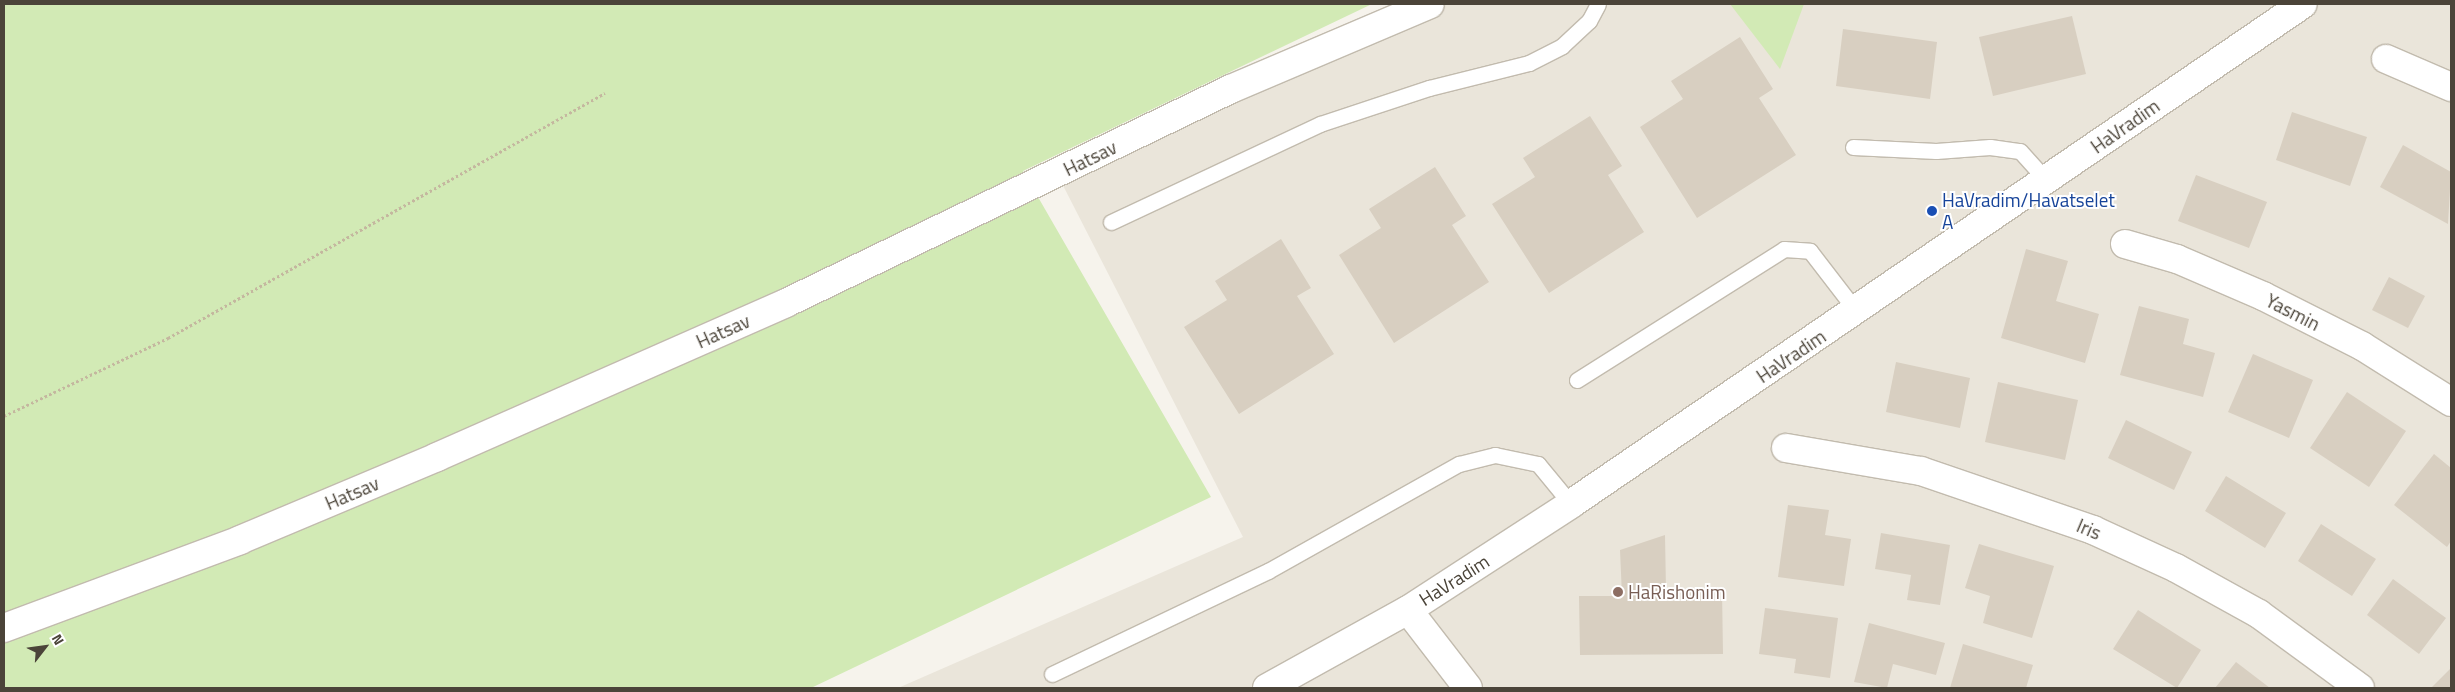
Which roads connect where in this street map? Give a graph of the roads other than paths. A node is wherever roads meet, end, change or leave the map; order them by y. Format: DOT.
graph roads {
  1 [pos="1430,4"];
  2 [pos="1598,4"];
  3 [pos="2303,4"];
  4 [pos="2386,59"];
  5 [pos="2451,87"];
  6 [pos="1853,147"];
  7 [pos="2046,180"];
  8 [pos="1111,222"];
  9 [pos="2125,244"];
  10 [pos="1857,312"];
  11 [pos="1577,380"];
  12 [pos="2451,402"];
  13 [pos="1786,448"];
  14 [pos="1571,504"];
  15 [pos="1408,610"];
  16 [pos="4,628"];
  17 [pos="1052,674"];
  18 [pos="1268,688"];
  19 [pos="1468,688"];
  20 [pos="2360,688"];
  1 -- 16 [label="street, Hatsav"];
  2 -- 8 [label="lane"];
  3 -- 7 [label="street, HaVradim"];
  4 -- 5 [label="street"];
  6 -- 7 [label="lane"];
  7 -- 10 [label="street, HaVradim"];
  9 -- 12 [label="street, Yasmin"];
  10 -- 11 [label="lane"];
  10 -- 14 [label="street, HaVradim"];
  13 -- 20 [label="street, Iris"];
  14 -- 15 [label="street, HaVradim"];
  14 -- 17 [label="lane"];
  15 -- 18 [label="street, HaVradim"];
  15 -- 19 [label="street"];
}
